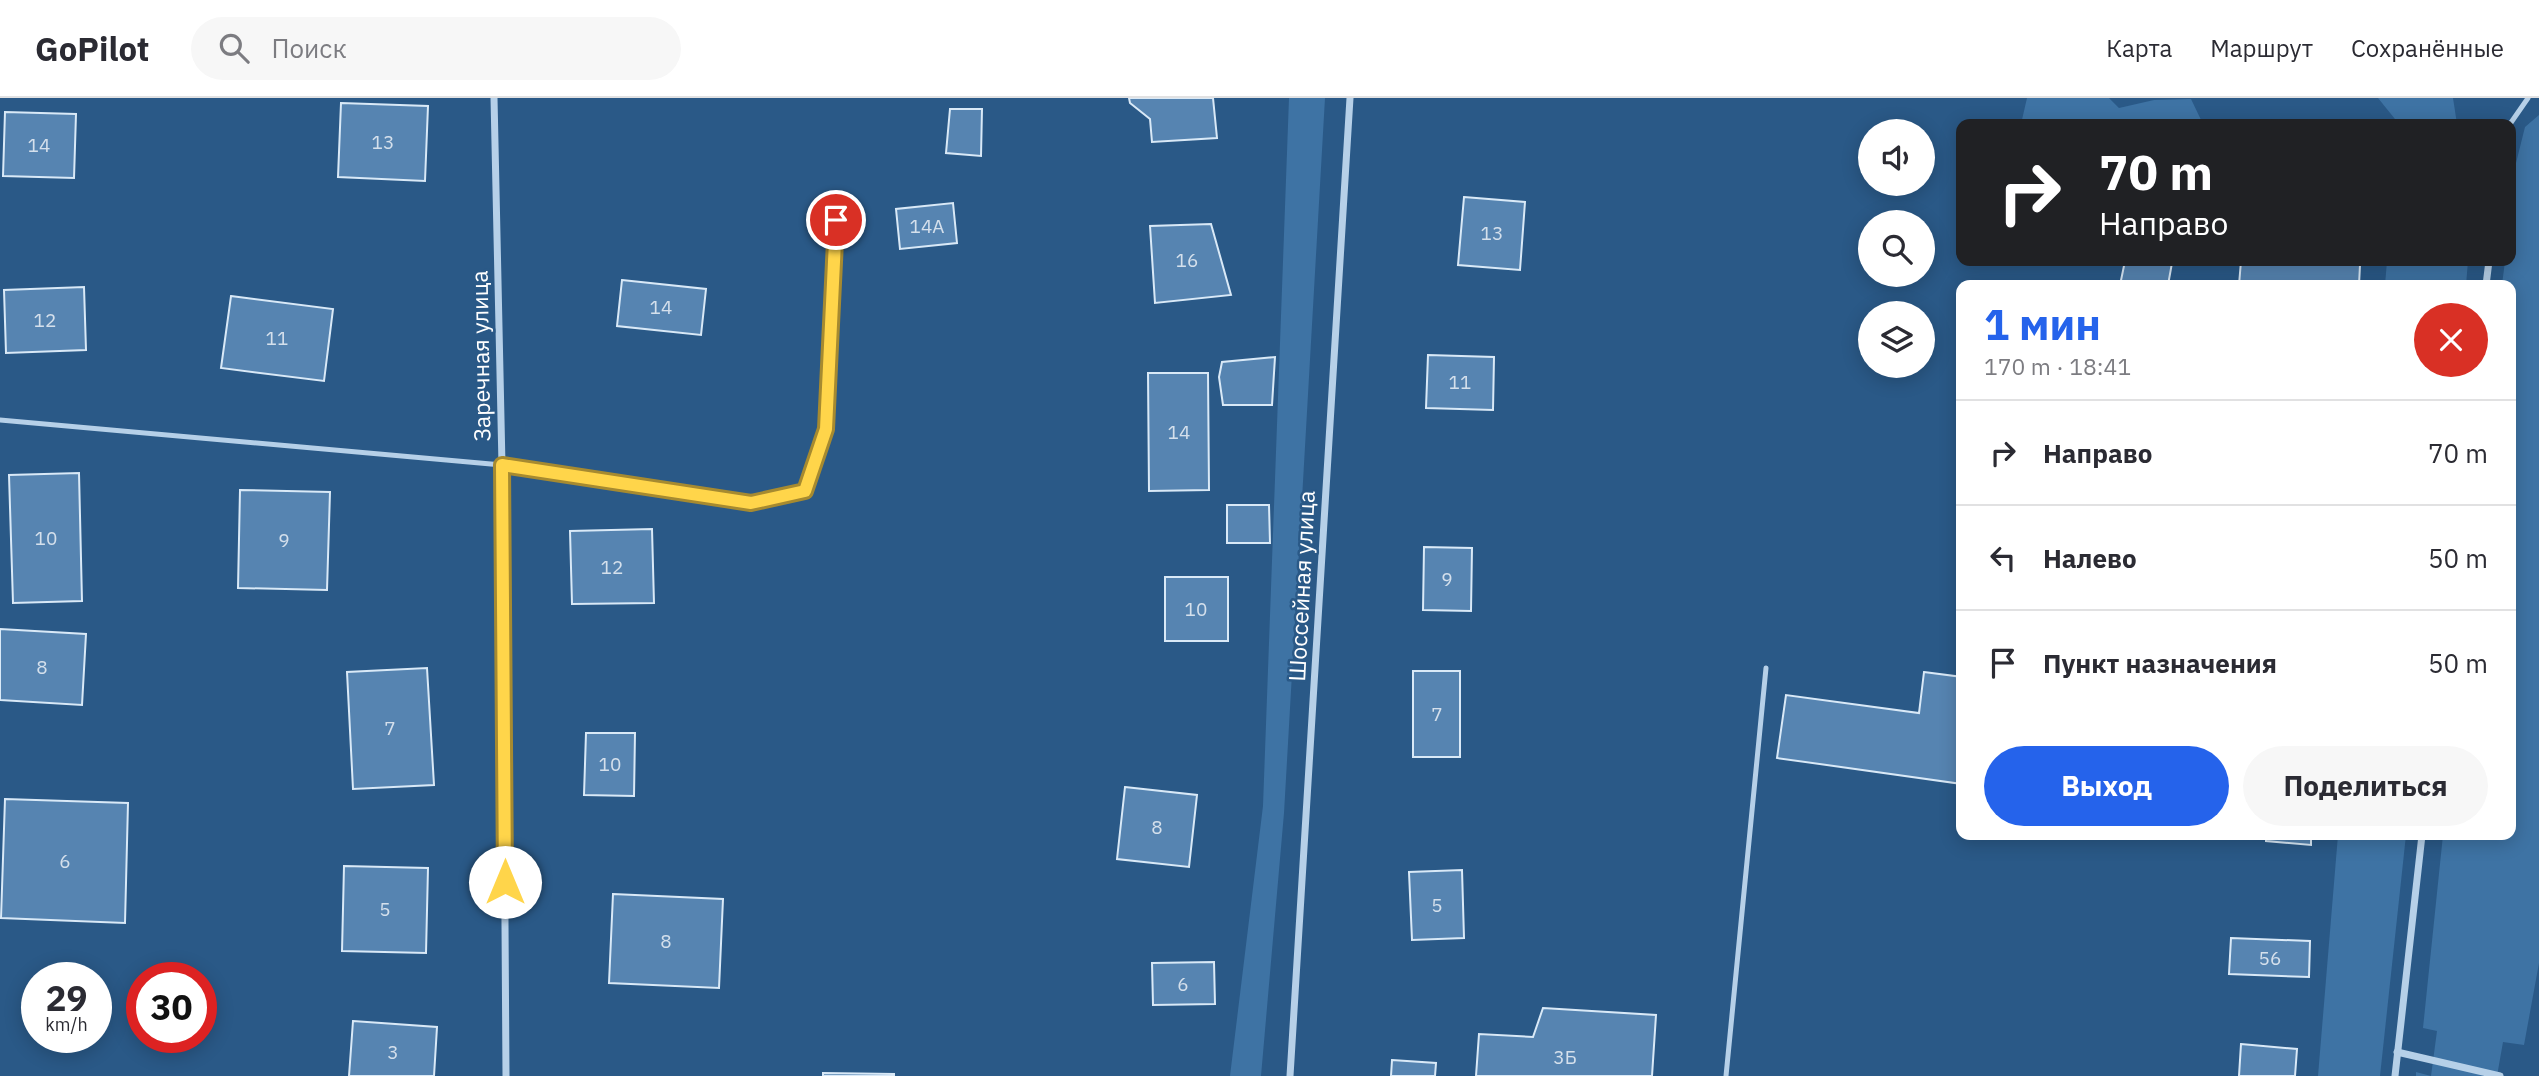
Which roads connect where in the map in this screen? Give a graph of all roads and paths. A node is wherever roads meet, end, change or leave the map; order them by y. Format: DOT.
graph roads {
  1 [pos="494,98"];
  2 [pos="1350,98"];
  3 [pos="2528,98"];
  4 [pos="2513,119"];
  5 [pos="837,193"];
  6 [pos="0,420"];
  7 [pos="502,465"];
  8 [pos="1766,668"];
  9 [pos="2421,840"];
  10 [pos="2397,1052"];
  11 [pos="506,1076"];
  12 [pos="1290,1076"];
  13 [pos="1726,1076"];
  14 [pos="2395,1076"];
  15 [pos="2500,1076"];
  1 -- 7 [label="street, Заречная улица"];
  2 -- 12 [label="street, Шоссейная улица"];
  3 -- 4 [label="lane"];
  5 -- 7 [label="lane"];
  6 -- 7 [label="lane"];
  7 -- 11 [label="street, Заречная улица"];
  8 -- 13 [label="lane"];
  9 -- 10 [label="street"];
  10 -- 14 [label="street"];
  10 -- 15 [label="street"];
}
